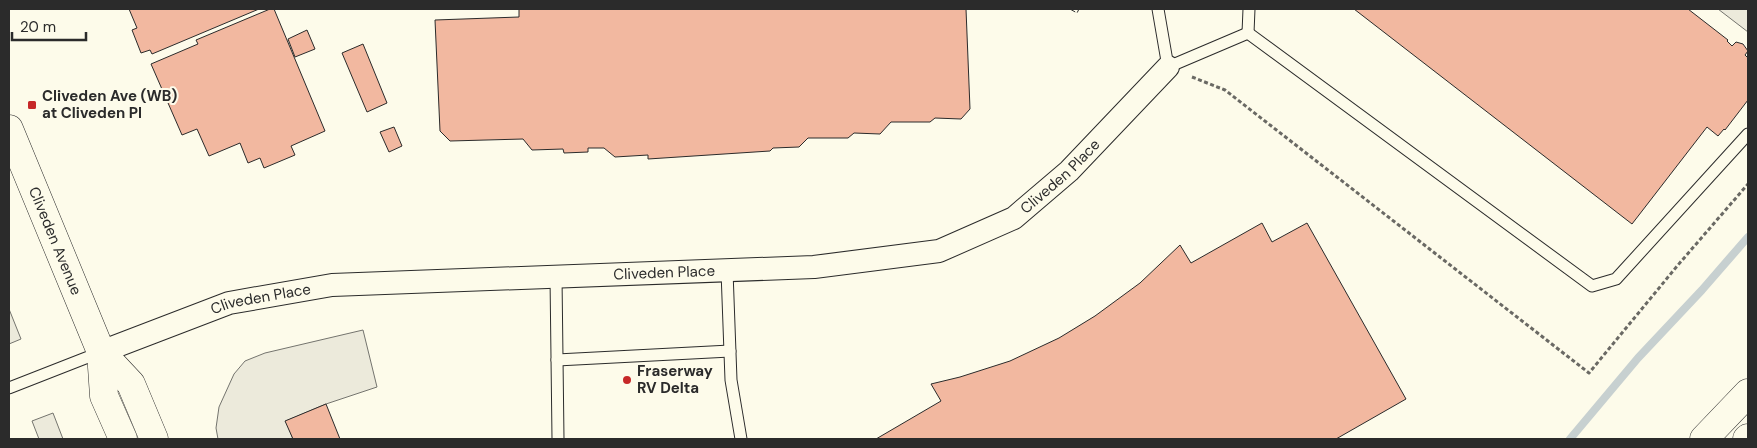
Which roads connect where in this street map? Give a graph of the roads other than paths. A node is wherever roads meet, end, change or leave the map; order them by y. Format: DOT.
graph roads {
  1 [pos="1158,9"];
  2 [pos="1248,9"];
  3 [pos="1248,33"];
  4 [pos="1168,67"];
  5 [pos="9,129"];
  6 [pos="1748,134"];
  7 [pos="727,271"];
  8 [pos="556,277"];
  9 [pos="730,351"];
  10 [pos="101,352"];
  11 [pos="557,360"];
  12 [pos="9,388"];
  13 [pos="1748,393"];
  14 [pos="123,439"];
  15 [pos="154,439"];
  16 [pos="558,439"];
  17 [pos="740,439"];
  18 [pos="1704,439"];
  1 -- 4 [label="lane"];
  2 -- 3 [label="lane"];
  3 -- 4 [label="lane"];
  3 -- 6 [label="lane"];
  4 -- 7 [label="street, Cliveden Place"];
  5 -- 10 [label="main road, Cliveden Avenue"];
  7 -- 8 [label="street, Cliveden Place"];
  7 -- 9 [label="lane"];
  8 -- 10 [label="street, Cliveden Place"];
  8 -- 11 [label="lane"];
  9 -- 11 [label="lane"];
  9 -- 17 [label="lane"];
  10 -- 12 [label="lane"];
  10 -- 14 [label="main road, Cliveden Avenue"];
  10 -- 15 [label="main road, Cliveden Avenue"];
  11 -- 16 [label="lane"];
  13 -- 18 [label="main road"];
}
